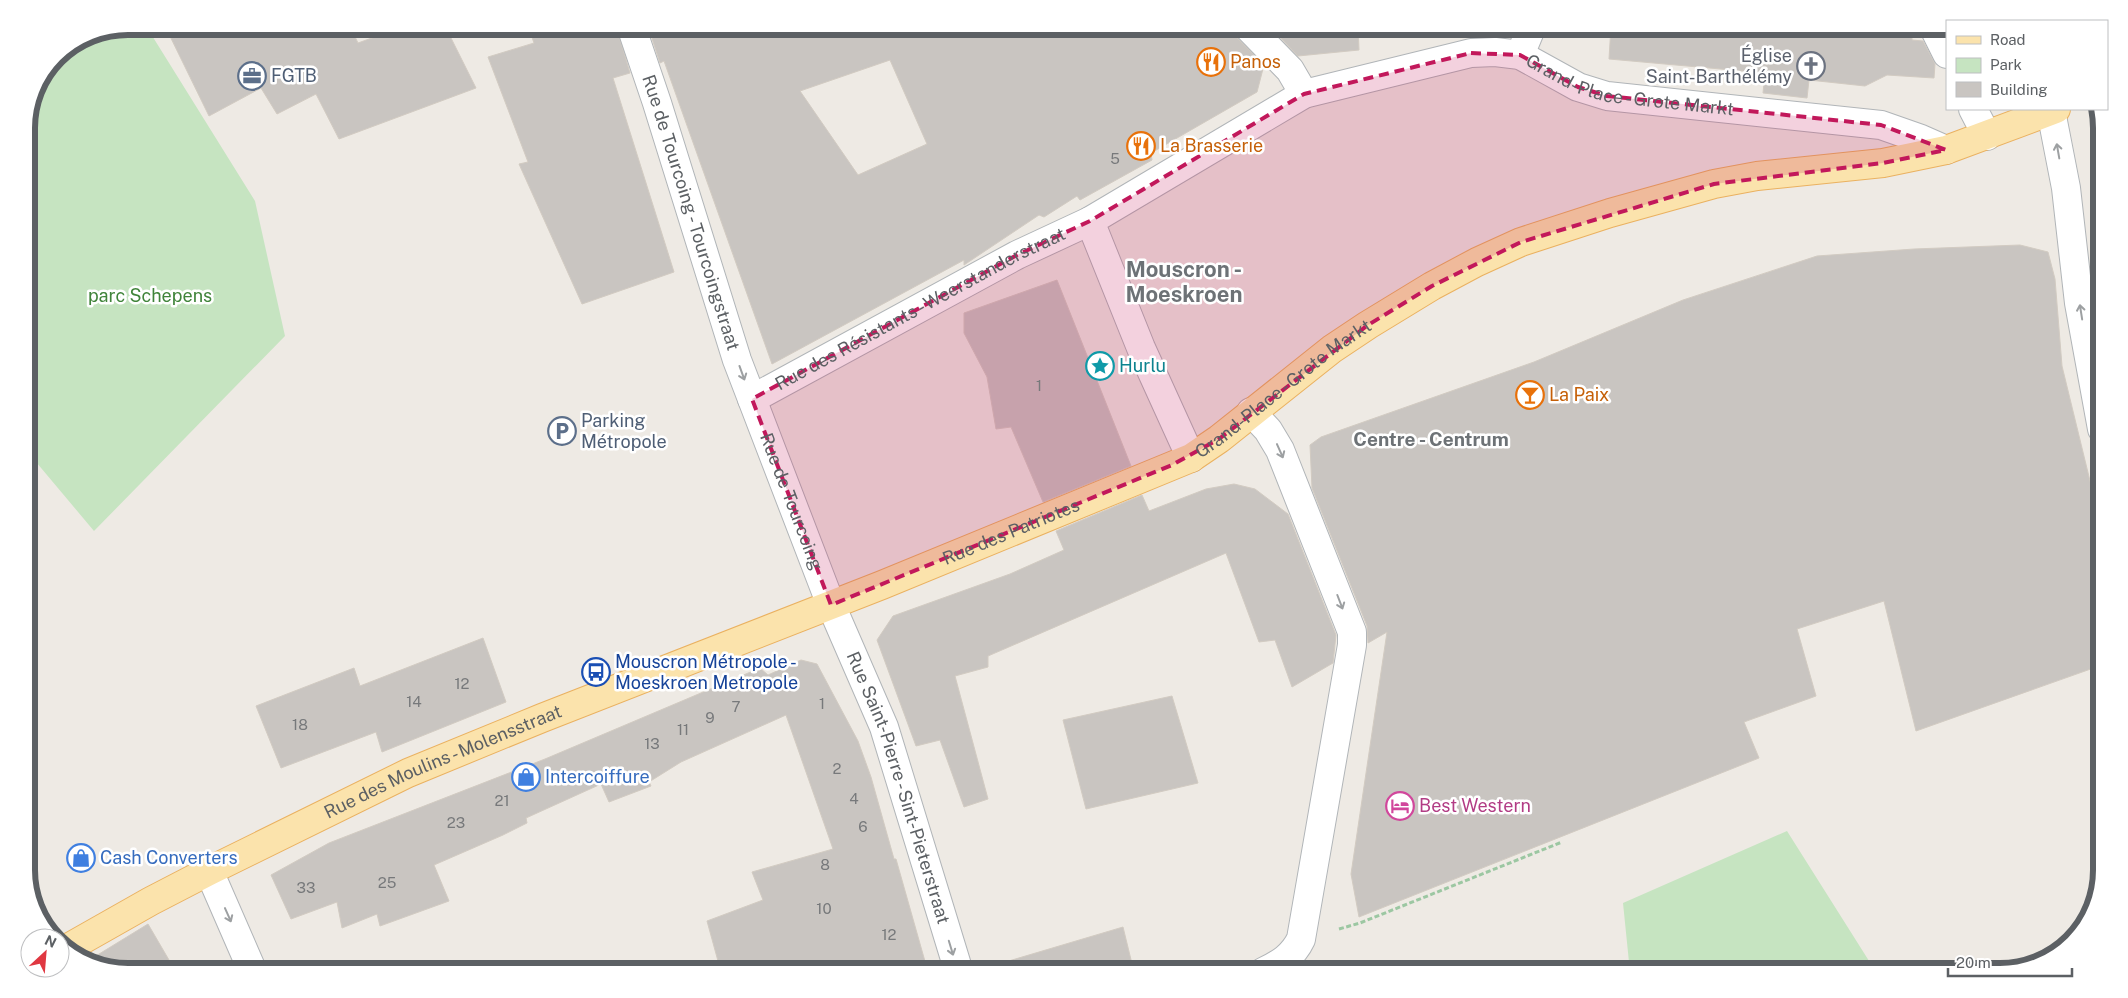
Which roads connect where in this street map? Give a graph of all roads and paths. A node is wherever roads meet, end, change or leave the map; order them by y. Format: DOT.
graph roads {
  1 [pos="634,35"];
  2 [pos="1256,35"];
  3 [pos="1528,35"];
  4 [pos="1938,35"];
  5 [pos="1946,52"];
  6 [pos="1520,55"];
  7 [pos="1304,94"];
  8 [pos="1974,110"];
  9 [pos="2053,110"];
  10 [pos="1987,136"];
  11 [pos="1946,150"];
  12 [pos="1090,221"];
  13 [pos="2093,386"];
  14 [pos="752,399"];
  15 [pos="1252,412"];
  16 [pos="1191,458"];
  17 [pos="831,606"];
  18 [pos="1562,842"];
  19 [pos="209,871"];
  20 [pos="1301,939"];
  21 [pos="73,945"];
  22 [pos="249,963"];
  23 [pos="956,963"];
  24 [pos="1281,963"];
  1 -- 14 [label="street, Rue de Tourcoing - Tourcoingstraat, one-way"];
  2 -- 7 [label="street"];
  3 -- 6 [label="street"];
  4 -- 5 [label="street"];
  6 -- 7 [label="street, Grand-Place - Grote Markt"];
  6 -- 11 [label="street, Grand-Place - Grote Markt"];
  7 -- 12 [label="street, Grand-Place - Grote Markt"];
  8 -- 10 [label="street"];
  9 -- 10 [label="main road, Grand-Place - Grote Markt"];
  13 -- 9 [label="street, one-way"];
  10 -- 11 [label="main road, Grand-Place - Grote Markt"];
  11 -- 15 [label="main road, Grand-Place - Grote Markt"];
  12 -- 14 [label="street, Rue des Résistants - Weerstanderstraat"];
  12 -- 16 [label="street, Grand-Place - Grote Markt"];
  14 -- 17 [label="street, Rue de Tourcoing"];
  15 -- 16 [label="main road, Grand-Place - Grote Markt"];
  15 -- 20 [label="street, one-way"];
  16 -- 17 [label="main road, Rue des Patriotes"];
  17 -- 19 [label="main road, Rue des Moulins - Molensstraat"];
  17 -- 23 [label="street, Rue Saint-Pierre - Sint-Pieterstraat, one-way"];
  18 -- 20 [label="path"];
  19 -- 21 [label="main road, Rue des Moulins - Molensstraat"];
  19 -- 22 [label="street, one-way"];
  20 -- 24 [label="street"];
}
